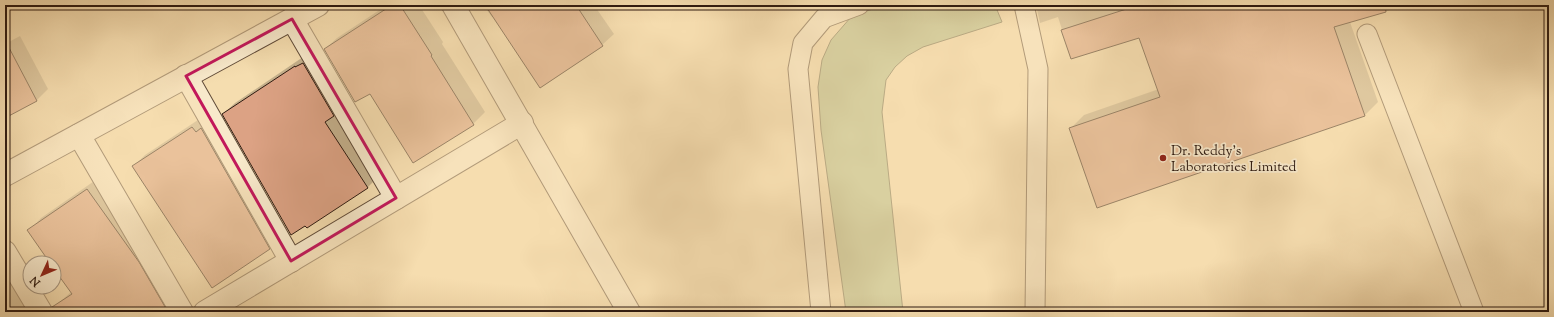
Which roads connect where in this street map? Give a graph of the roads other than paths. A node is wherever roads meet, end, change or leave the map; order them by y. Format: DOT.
graph roads {
  1 [pos="318,5"];
  2 [pos="453,5"];
  3 [pos="859,5"];
  4 [pos="1024,5"];
  5 [pos="292,19"];
  6 [pos="1368,34"];
  7 [pos="186,76"];
  8 [pos="522,123"];
  9 [pos="79,135"];
  10 [pos="5,175"];
  11 [pos="396,198"];
  12 [pos="5,252"];
  13 [pos="291,261"];
  14 [pos="41,312"];
  15 [pos="182,312"];
  16 [pos="205,312"];
  17 [pos="629,312"];
  18 [pos="822,312"];
  19 [pos="1035,312"];
  20 [pos="1474,312"];
  1 -- 5 [label="street"];
  2 -- 8 [label="street"];
  3 -- 18 [label="lane"];
  4 -- 19 [label="lane"];
  5 -- 7 [label="street"];
  5 -- 11 [label="street"];
  6 -- 20 [label="lane"];
  7 -- 9 [label="street"];
  7 -- 13 [label="street"];
  8 -- 11 [label="street"];
  8 -- 17 [label="street"];
  9 -- 10 [label="street"];
  9 -- 15 [label="street"];
  11 -- 13 [label="street"];
  12 -- 14 [label="street"];
  13 -- 16 [label="street"];
}
